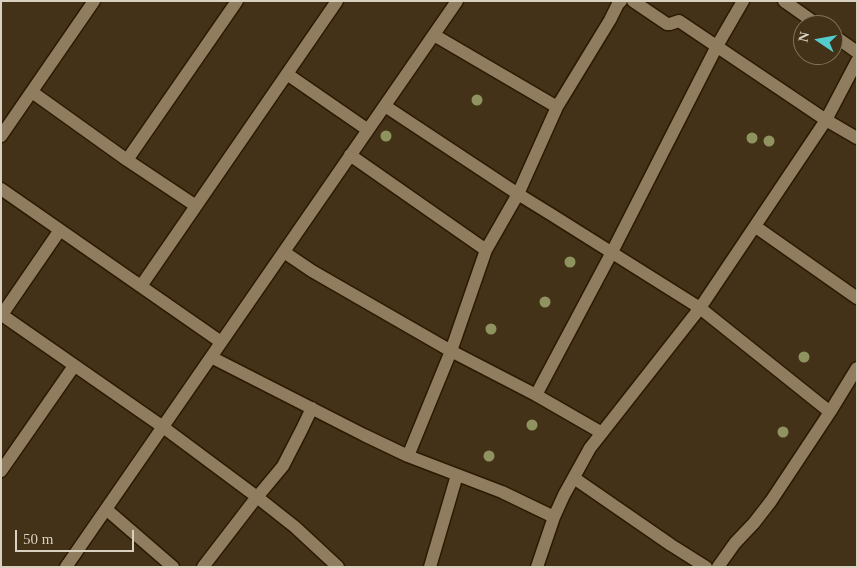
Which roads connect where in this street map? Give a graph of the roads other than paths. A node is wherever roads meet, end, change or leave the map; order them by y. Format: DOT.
graph roads {
  1 [pos="94,1"];
  2 [pos="237,1"];
  3 [pos="337,1"];
  4 [pos="457,1"];
  5 [pos="621,1"];
  6 [pos="633,1"];
  7 [pos="743,1"];
  8 [pos="784,1"];
  9 [pos="804,15"];
  10 [pos="434,35"];
  11 [pos="843,42"];
  12 [pos="716,46"];
  13 [pos="857,52"];
  14 [pos="857,60"];
  15 [pos="287,74"];
  16 [pos="32,92"];
  17 [pos="385,106"];
  18 [pos="557,107"];
  19 [pos="826,120"];
  20 [pos="368,130"];
  21 [pos="1,136"];
  22 [pos="857,138"];
  23 [pos="350,156"];
  24 [pos="127,160"];
  25 [pos="1,190"];
  26 [pos="518,194"];
  27 [pos="196,206"];
  28 [pos="756,227"];
  29 [pos="60,230"];
  30 [pos="486,250"];
  31 [pos="284,252"];
  32 [pos="612,252"];
  33 [pos="140,286"];
  34 [pos="857,298"];
  35 [pos="700,308"];
  36 [pos="1,316"];
  37 [pos="221,342"];
  38 [pos="451,351"];
  39 [pos="211,357"];
  40 [pos="74,366"];
  41 [pos="857,368"];
  42 [pos="536,395"];
  43 [pos="312,408"];
  44 [pos="830,412"];
  45 [pos="163,427"];
  46 [pos="602,433"];
  47 [pos="408,456"];
  48 [pos="1,471"];
  49 [pos="457,475"];
  50 [pos="574,478"];
  51 [pos="257,497"];
  52 [pos="106,509"];
  53 [pos="554,517"];
  54 [pos="66,567"];
  55 [pos="173,567"];
  56 [pos="203,567"];
  57 [pos="338,567"];
  58 [pos="430,567"];
  59 [pos="537,567"];
  60 [pos="706,567"];
  61 [pos="718,567"];
  1 -- 16 [label="street"];
  2 -- 24 [label="street"];
  3 -- 15 [label="street"];
  4 -- 10 [label="street"];
  5 -- 18 [label="street"];
  6 -- 12 [label="street"];
  7 -- 12 [label="street"];
  8 -- 9 [label="street"];
  10 -- 17 [label="street"];
  10 -- 18 [label="street"];
  11 -- 13 [label="street"];
  12 -- 19 [label="street"];
  12 -- 32 [label="street"];
  14 -- 19 [label="street"];
  15 -- 20 [label="street"];
  15 -- 27 [label="street"];
  16 -- 21 [label="street"];
  16 -- 24 [label="street"];
  17 -- 20 [label="street"];
  17 -- 26 [label="street"];
  18 -- 26 [label="street"];
  19 -- 22 [label="street"];
  19 -- 28 [label="street"];
  20 -- 23 [label="street"];
  23 -- 30 [label="street"];
  23 -- 31 [label="street"];
  24 -- 27 [label="street"];
  25 -- 29 [label="street"];
  26 -- 30 [label="street"];
  26 -- 32 [label="street"];
  27 -- 33 [label="street"];
  28 -- 34 [label="street"];
  28 -- 35 [label="street"];
  29 -- 33 [label="street"];
  29 -- 36 [label="street"];
  30 -- 38 [label="street"];
  31 -- 37 [label="street"];
  31 -- 38 [label="street"];
  32 -- 35 [label="street"];
  32 -- 42 [label="street"];
  33 -- 37 [label="street"];
  35 -- 44 [label="street"];
  35 -- 46 [label="street"];
  36 -- 40 [label="street"];
  37 -- 39 [label="street"];
  38 -- 42 [label="street"];
  38 -- 47 [label="street"];
  39 -- 43 [label="street"];
  39 -- 45 [label="street"];
  40 -- 45 [label="street"];
  40 -- 48 [label="street"];
  41 -- 44 [label="street"];
  42 -- 46 [label="street"];
  43 -- 47 [label="street"];
  43 -- 51 [label="street"];
  44 -- 61 [label="street"];
  45 -- 51 [label="street"];
  45 -- 52 [label="street"];
  46 -- 50 [label="street"];
  47 -- 49 [label="street"];
  49 -- 53 [label="street"];
  49 -- 58 [label="street"];
  50 -- 53 [label="street"];
  50 -- 60 [label="street"];
  51 -- 56 [label="street"];
  51 -- 57 [label="street"];
  52 -- 54 [label="street"];
  52 -- 55 [label="street"];
  53 -- 59 [label="street"];
}
